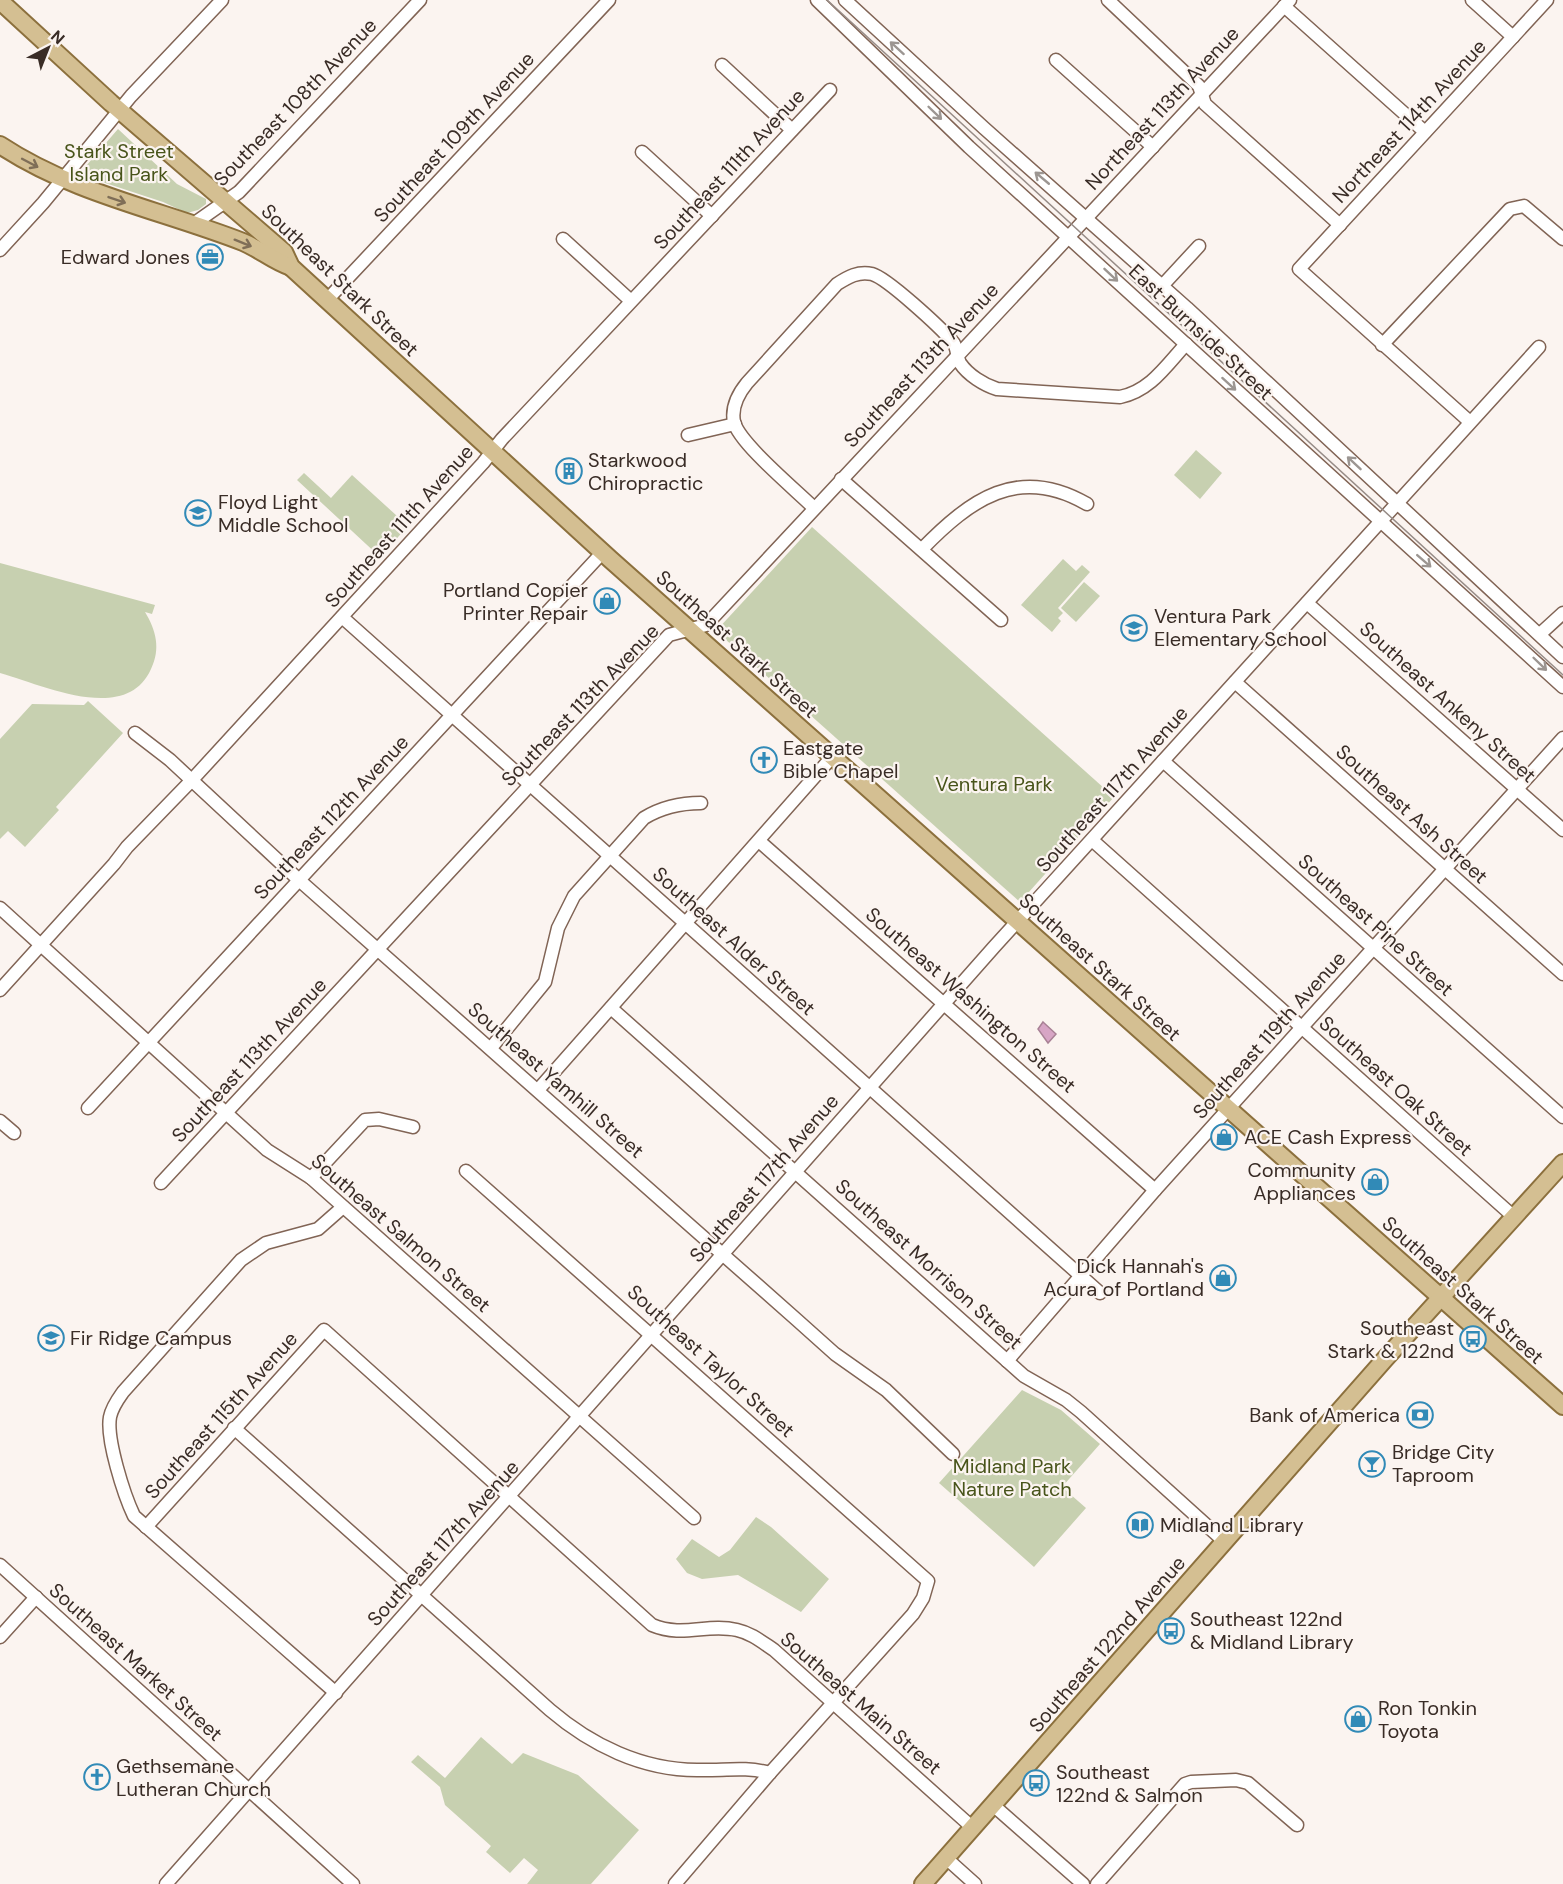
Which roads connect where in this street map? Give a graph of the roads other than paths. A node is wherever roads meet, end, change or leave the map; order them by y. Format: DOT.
graph roads {
  1 [pos="222,0"];
  2 [pos="420,0"];
  3 [pos="609,0"];
  4 [pos="817,0"];
  5 [pos="845,0"];
  6 [pos="1108,0"];
  7 [pos="1472,0"];
  8 [pos="1547,0"];
  9 [pos="0,1"];
  10 [pos="1287,3"];
  11 [pos="1513,37"];
  12 [pos="1056,60"];
  13 [pos="722,65"];
  14 [pos="830,90"];
  15 [pos="1202,95"];
  16 [pos="120,109"];
  17 [pos="792,130"];
  18 [pos="1425,132"];
  19 [pos="0,145"];
  20 [pos="1153,147"];
  21 [pos="642,152"];
  22 [pos="63,178"];
  23 [pos="226,201"];
  24 [pos="712,216"];
  25 [pos="1086,216"];
  26 [pos="192,225"];
  27 [pos="1340,225"];
  28 [pos="1068,236"];
  29 [pos="563,239"];
  30 [pos="1563,239"];
  31 [pos="1199,246"];
  32 [pos="0,250"];
  33 [pos="291,267"];
  34 [pos="1162,286"];
  35 [pos="327,300"];
  36 [pos="631,301"];
  37 [pos="1186,344"];
  38 [pos="1382,345"];
  39 [pos="1539,347"];
  40 [pos="958,354"];
  41 [pos="1470,422"];
  42 [pos="735,424"];
  43 [pos="688,435"];
  44 [pos="492,452"];
  45 [pos="841,479"];
  46 [pos="1397,503"];
  47 [pos="1087,504"];
  48 [pos="814,508"];
  49 [pos="1380,522"];
  50 [pos="922,549"];
  51 [pos="602,553"];
  52 [pos="1307,603"];
  53 [pos="1563,613"];
  54 [pos="342,617"];
  55 [pos="1001,620"];
  56 [pos="688,629"];
  57 [pos="1540,634"];
  58 [pos="1563,657"];
  59 [pos="1235,682"];
  60 [pos="1563,687"];
  61 [pos="452,717"];
  62 [pos="135,733"];
  63 [pos="1563,738"];
  64 [pos="832,757"];
  65 [pos="1163,761"];
  66 [pos="191,781"];
  67 [pos="530,786"];
  68 [pos="1517,789"];
  69 [pos="702,802"];
  70 [pos="1563,830"];
  71 [pos="1092,840"];
  72 [pos="759,842"];
  73 [pos="609,855"];
  74 [pos="1445,869"];
  75 [pos="299,880"];
  76 [pos="0,908"];
  77 [pos="1017,921"];
  78 [pos="685,925"];
  79 [pos="41,945"];
  80 [pos="1373,948"];
  81 [pos="378,950"];
  82 [pos="1563,974"];
  83 [pos="0,990"];
  84 [pos="944,1003"];
  85 [pos="611,1008"];
  86 [pos="1301,1027"];
  87 [pos="147,1044"];
  88 [pos="491,1048"];
  89 [pos="870,1088"];
  90 [pos="538,1090"];
  91 [pos="88,1108"];
  92 [pos="1228,1109"];
  93 [pos="225,1114"];
  94 [pos="1563,1118"];
  95 [pos="0,1120"];
  96 [pos="413,1127"];
  97 [pos="14,1133"];
  98 [pos="1563,1163"];
  99 [pos="466,1171"];
  100 [pos="796,1171"];
  101 [pos="311,1178"];
  102 [pos="162,1183"];
  103 [pos="1155,1190"];
  104 [pos="344,1207"];
  105 [pos="1514,1217"];
  106 [pos="724,1253"];
  107 [pos="1081,1276"];
  108 [pos="1100,1293"];
  109 [pos="1441,1298"];
  110 [pos="324,1330"];
  111 [pos="653,1335"];
  112 [pos="1007,1361"];
  113 [pos="1563,1406"];
  114 [pos="581,1416"];
  115 [pos="234,1428"];
  116 [pos="953,1454"];
  117 [pos="510,1496"];
  118 [pos="694,1518"];
  119 [pos="146,1527"];
  120 [pos="1225,1542"];
  121 [pos="0,1565"];
  122 [pos="423,1595"];
  123 [pos="36,1597"];
  124 [pos="0,1637"];
  125 [pos="336,1693"];
  126 [pos="833,1703"];
  127 [pos="770,1773"];
  128 [pos="249,1792"];
  129 [pos="993,1805"];
  130 [pos="1297,1825"];
  131 [pos="973,1828"];
  132 [pos="946,1858"];
  133 [pos="166,1884"];
  134 [pos="353,1884"];
  135 [pos="675,1884"];
  136 [pos="923,1884"];
  137 [pos="975,1884"];
  138 [pos="1083,1884"];
  139 [pos="1097,1884"];
  1 -- 16 [label="street"];
  2 -- 23 [label="street, Southeast 108th Avenue"];
  3 -- 35 [label="street, Southeast 109th Avenue"];
  4 -- 28 [label="street, East Burnside Street, one-way"];
  25 -- 5 [label="street, East Burnside Street, one-way"];
  6 -- 15 [label="street"];
  7 -- 11 [label="street"];
  8 -- 11 [label="street, Northeast 114th Avenue"];
  9 -- 16 [label="main road, Southeast Stark Street"];
  10 -- 15 [label="street, Northeast 113th Avenue"];
  10 -- 18 [label="street"];
  11 -- 18 [label="street, Northeast 114th Avenue"];
  12 -- 20 [label="street"];
  13 -- 17 [label="street"];
  14 -- 17 [label="street, Southeast 111th Avenue"];
  15 -- 20 [label="street, Northeast 113th Avenue"];
  15 -- 27 [label="street"];
  16 -- 22 [label="street"];
  16 -- 23 [label="main road, Southeast Stark Street"];
  17 -- 24 [label="street, Southeast 111th Avenue"];
  18 -- 27 [label="street, Northeast 114th Avenue"];
  19 -- 22 [label="main road, one-way"];
  20 -- 25 [label="street, Northeast 113th Avenue"];
  21 -- 24 [label="street"];
  22 -- 26 [label="main road, one-way"];
  22 -- 32 [label="street"];
  23 -- 26 [label="street, Southeast 108th Avenue"];
  23 -- 33 [label="main road, Southeast Stark Street"];
  24 -- 36 [label="street, Southeast 111th Avenue"];
  25 -- 28 [label="street, Southeast 113th Avenue"];
  25 -- 34 [label="street, East Burnside Street"];
  26 -- 33 [label="main road, one-way"];
  27 -- 38 [label="street, Northeast 114th Avenue"];
  28 -- 37 [label="street, East Burnside Street, one-way"];
  28 -- 40 [label="street, Southeast 113th Avenue"];
  29 -- 36 [label="street"];
  30 -- 38 [label="street"];
  31 -- 34 [label="street"];
  33 -- 35 [label="main road, Southeast Stark Street"];
  46 -- 34 [label="street, East Burnside Street, one-way"];
  35 -- 44 [label="main road, Southeast Stark Street"];
  36 -- 44 [label="street, Southeast 111th Avenue"];
  37 -- 40 [label="street"];
  37 -- 49 [label="street, East Burnside Street, one-way"];
  38 -- 41 [label="street"];
  39 -- 41 [label="street, Southeast 117th Avenue"];
  40 -- 42 [label="street"];
  40 -- 45 [label="street, Southeast 113th Avenue"];
  41 -- 46 [label="street, Southeast 117th Avenue"];
  42 -- 43 [label="street"];
  42 -- 48 [label="street"];
  44 -- 51 [label="main road, Southeast Stark Street"];
  44 -- 54 [label="street, Southeast 111th Avenue"];
  45 -- 48 [label="street, Southeast 113th Avenue"];
  45 -- 50 [label="street"];
  46 -- 49 [label="street, Southeast 117th Avenue"];
  46 -- 57 [label="street, East Burnside Street"];
  47 -- 50 [label="street"];
  48 -- 56 [label="street, Southeast 113th Avenue"];
  49 -- 52 [label="street, Southeast 117th Avenue"];
  49 -- 60 [label="street, East Burnside Street, one-way"];
  50 -- 55 [label="street"];
  51 -- 56 [label="main road, Southeast Stark Street"];
  51 -- 61 [label="street, Southeast 112th Avenue"];
  52 -- 59 [label="street, Southeast 117th Avenue"];
  52 -- 68 [label="street, Southeast Ankeny Street"];
  53 -- 57 [label="street"];
  54 -- 61 [label="street, Southeast Alder Street"];
  54 -- 66 [label="street, Southeast 111th Avenue"];
  56 -- 64 [label="main road, Southeast Stark Street"];
  56 -- 67 [label="street, Southeast 113th Avenue"];
  57 -- 58 [label="street, East Burnside Street"];
  59 -- 65 [label="street, Southeast 117th Avenue"];
  59 -- 74 [label="street, Southeast Ash Street"];
  61 -- 67 [label="street, Southeast Alder Street"];
  61 -- 75 [label="street, Southeast 112th Avenue"];
  62 -- 66 [label="street, Southeast Yamhill Street"];
  63 -- 68 [label="street, Southeast 119th Avenue"];
  64 -- 72 [label="street"];
  64 -- 77 [label="main road, Southeast Stark Street"];
  65 -- 71 [label="street, Southeast 117th Avenue"];
  65 -- 80 [label="street, Southeast Pine Street"];
  66 -- 75 [label="street, Southeast Yamhill Street"];
  66 -- 79 [label="street, Southeast 111th Avenue"];
  67 -- 73 [label="street, Southeast Alder Street"];
  67 -- 81 [label="street, Southeast 113th Avenue"];
  68 -- 70 [label="street, Southeast Ankeny Street"];
  68 -- 74 [label="street, Southeast 119th Avenue"];
  69 -- 73 [label="street"];
  71 -- 77 [label="street, Southeast 117th Avenue"];
  71 -- 86 [label="street, Southeast Oak Street"];
  72 -- 78 [label="street"];
  72 -- 84 [label="street, Southeast Washington Street"];
  73 -- 78 [label="street, Southeast Alder Street"];
  73 -- 88 [label="street"];
  74 -- 80 [label="street, Southeast 119th Avenue"];
  74 -- 82 [label="street, Southeast Ash Street"];
  75 -- 81 [label="street, Southeast Yamhill Street"];
  75 -- 87 [label="street, Southeast 112th Avenue"];
  76 -- 79 [label="street, Southeast Salmon Street"];
  77 -- 84 [label="street, Southeast 117th Avenue"];
  77 -- 92 [label="main road, Southeast Stark Street"];
  78 -- 85 [label="street"];
  78 -- 89 [label="street, Southeast Alder Street"];
  79 -- 83 [label="street, Southeast 111th Avenue"];
  79 -- 87 [label="street, Southeast Salmon Street"];
  80 -- 86 [label="street, Southeast 119th Avenue"];
  80 -- 94 [label="street, Southeast Pine Street"];
  81 -- 88 [label="street, Southeast Yamhill Street"];
  81 -- 93 [label="street, Southeast 113th Avenue"];
  84 -- 89 [label="street, Southeast 117th Avenue"];
  84 -- 103 [label="street, Southeast Washington Street"];
  85 -- 90 [label="street"];
  85 -- 100 [label="street, Southeast Morrison Street"];
  86 -- 92 [label="street, Southeast 119th Avenue"];
  86 -- 105 [label="street, Southeast Oak Street"];
  87 -- 91 [label="street, Southeast 112th Avenue"];
  87 -- 93 [label="street, Southeast Salmon Street"];
  88 -- 90 [label="street, Southeast Yamhill Street"];
  89 -- 100 [label="street, Southeast 117th Avenue"];
  89 -- 107 [label="street, Southeast Alder Street"];
  90 -- 106 [label="street, Southeast Yamhill Street"];
  92 -- 103 [label="street, Southeast 119th Avenue"];
  92 -- 109 [label="main road, Southeast Stark Street"];
  93 -- 101 [label="street, Southeast Salmon Street"];
  93 -- 102 [label="street, Southeast 113th Avenue"];
  95 -- 97 [label="street"];
  96 -- 101 [label="street"];
  98 -- 105 [label="main road, Southeast 122nd Avenue"];
  99 -- 111 [label="street, Southeast Taylor Street"];
  100 -- 106 [label="street, Southeast 117th Avenue"];
  100 -- 112 [label="street, Southeast Morrison Street"];
  101 -- 104 [label="street, Southeast Salmon Street"];
  103 -- 107 [label="street, Southeast 119th Avenue"];
  104 -- 114 [label="street, Southeast Salmon Street"];
  104 -- 119 [label="street"];
  105 -- 109 [label="main road, Southeast 122nd Avenue"];
  106 -- 111 [label="street, Southeast 117th Avenue"];
  106 -- 116 [label="street, Southeast Yamhill Street"];
  107 -- 108 [label="street, Southeast Alder Street"];
  107 -- 112 [label="street, Southeast 119th Avenue"];
  109 -- 113 [label="main road, Southeast Stark Street"];
  109 -- 120 [label="main road, Southeast 122nd Avenue"];
  110 -- 115 [label="street, Southeast 115th Avenue"];
  110 -- 117 [label="street, Southeast Main Street"];
  111 -- 114 [label="street, Southeast 117th Avenue"];
  111 -- 126 [label="street, Southeast Taylor Street"];
  112 -- 120 [label="street, Southeast Morrison Street"];
  114 -- 117 [label="street, Southeast 117th Avenue"];
  114 -- 118 [label="street, Southeast Salmon Street"];
  115 -- 119 [label="street, Southeast 115th Avenue"];
  115 -- 122 [label="street"];
  117 -- 122 [label="street, Southeast 117th Avenue"];
  117 -- 126 [label="street, Southeast Main Street"];
  119 -- 125 [label="street"];
  120 -- 129 [label="main road, Southeast 122nd Avenue"];
  121 -- 123 [label="street, Southeast Market Street"];
  122 -- 125 [label="street, Southeast 117th Avenue"];
  122 -- 127 [label="street"];
  123 -- 124 [label="street"];
  123 -- 128 [label="street, Southeast Market Street"];
  125 -- 128 [label="street, Southeast 117th Avenue"];
  126 -- 127 [label="street"];
  126 -- 131 [label="street, Southeast Main Street"];
  127 -- 135 [label="street"];
  128 -- 133 [label="street, Southeast 117th Avenue"];
  128 -- 134 [label="street, Southeast Market Street"];
  129 -- 131 [label="main road, Southeast 122nd Avenue"];
  129 -- 138 [label="street"];
  130 -- 139 [label="street"];
  131 -- 132 [label="main road, Southeast 122nd Avenue"];
  132 -- 136 [label="main road, Southeast 122nd Avenue"];
  132 -- 137 [label="street"];
}
